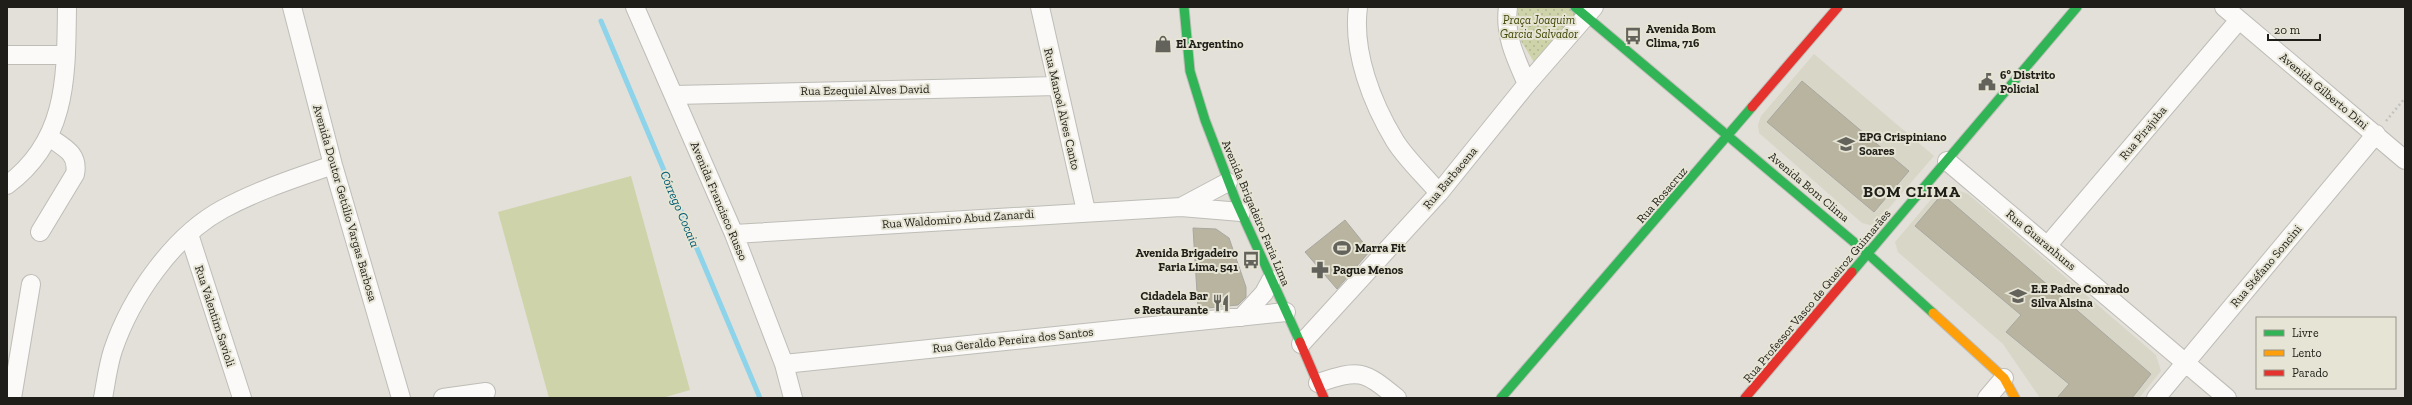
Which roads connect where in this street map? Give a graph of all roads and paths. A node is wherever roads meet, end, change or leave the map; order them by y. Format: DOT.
graph roads {
  1 [pos="67,7"];
  2 [pos="292,7"];
  3 [pos="635,7"];
  4 [pos="1040,7"];
  5 [pos="1184,7"];
  6 [pos="1358,7"];
  7 [pos="1508,7"];
  8 [pos="1838,7"];
  9 [pos="2077,7"];
  10 [pos="2224,7"];
  11 [pos="1585,10"];
  12 [pos="2239,20"];
  13 [pos="7,55"];
  14 [pos="66,55"];
  15 [pos="1527,84"];
  16 [pos="1056,86"];
  17 [pos="674,95"];
  18 [pos="2405,98"];
  19 [pos="2376,134"];
  20 [pos="1729,136"];
  21 [pos="49,137"];
  22 [pos="2405,160"];
  23 [pos="1946,161"];
  24 [pos="333,165"];
  25 [pos="1228,182"];
  26 [pos="7,185"];
  27 [pos="1439,193"];
  28 [pos="1181,207"];
  29 [pos="1086,211"];
  30 [pos="1241,212"];
  31 [pos="40,232"];
  32 [pos="188,234"];
  33 [pos="734,234"];
  34 [pos="2048,245"];
  35 [pos="1868,254"];
  36 [pos="1271,280"];
  37 [pos="31,284"];
  38 [pos="1286,312"];
  39 [pos="1242,317"];
  40 [pos="1301,344"];
  41 [pos="784,364"];
  42 [pos="2184,364"];
  43 [pos="2004,378"];
  44 [pos="1321,390"];
  45 [pos="486,392"];
  46 [pos="12,398"];
  47 [pos="103,398"];
  48 [pos="242,398"];
  49 [pos="401,398"];
  50 [pos="443,398"];
  51 [pos="793,398"];
  52 [pos="1398,398"];
  53 [pos="1501,398"];
  54 [pos="1745,398"];
  55 [pos="1987,398"];
  56 [pos="2015,398"];
  57 [pos="2156,398"];
  58 [pos="2227,398"];
  1 -- 14 [label="street"];
  2 -- 24 [label="street, Avenida Doutor Getúlio Vargas Barbosa"];
  3 -- 17 [label="street, Avenida Francisco Russo"];
  4 -- 16 [label="street, Rua Manoel Alves Canto"];
  5 -- 25 [label="street, Avenida Brigadeiro Faria Lima"];
  6 -- 27 [label="street"];
  7 -- 15 [label="street"];
  8 -- 20 [label="street, Rua Rosacruz"];
  9 -- 23 [label="street, Rua Professor Vasco de Queiroz Guimarães"];
  10 -- 12 [label="street, Avenida Gilberto Dini"];
  11 -- 15 [label="street, Rua Barbacena"];
  11 -- 20 [label="street, Avenida Bom Clima"];
  12 -- 19 [label="street, Avenida Gilberto Dini"];
  12 -- 34 [label="street, Rua Pirajuba"];
  13 -- 14 [label="street"];
  14 -- 21 [label="street"];
  15 -- 27 [label="street, Rua Barbacena"];
  16 -- 17 [label="street, Rua Ezequiel Alves David"];
  16 -- 29 [label="street, Rua Manoel Alves Canto"];
  17 -- 33 [label="street, Avenida Francisco Russo"];
  18 -- 19 [label="path"];
  19 -- 22 [label="street, Avenida Gilberto Dini"];
  19 -- 42 [label="street, Rua Stéfano Soncini"];
  20 -- 35 [label="street, Avenida Bom Clima"];
  20 -- 53 [label="street, Rua Rosacruz"];
  21 -- 26 [label="street"];
  21 -- 31 [label="street"];
  23 -- 34 [label="street, Rua Guaranhuns"];
  23 -- 35 [label="street, Rua Professor Vasco de Queiroz Guimarães"];
  24 -- 32 [label="street"];
  24 -- 49 [label="street, Avenida Doutor Getúlio Vargas Barbosa"];
  25 -- 28 [label="street, Rua Waldomiro Abud Zanardi"];
  25 -- 30 [label="street, Avenida Brigadeiro Faria Lima"];
  27 -- 40 [label="street, Rua Barbacena"];
  28 -- 29 [label="street, Rua Waldomiro Abud Zanardi"];
  28 -- 30 [label="street, Rua Waldomiro Abud Zanardi"];
  29 -- 33 [label="street, Rua Waldomiro Abud Zanardi"];
  30 -- 36 [label="street, Avenida Brigadeiro Faria Lima"];
  32 -- 47 [label="street"];
  32 -- 48 [label="street, Rua Valentim Savioli"];
  33 -- 41 [label="street, Avenida Francisco Russo"];
  34 -- 42 [label="street, Rua Guaranhuns"];
  35 -- 43 [label="street, Avenida Bom Clima"];
  35 -- 54 [label="street, Rua Professor Vasco de Queiroz Guimarães"];
  36 -- 38 [label="street, Avenida Brigadeiro Faria Lima"];
  36 -- 39 [label="street"];
  37 -- 46 [label="street"];
  38 -- 39 [label="street, Rua Geraldo Pereira dos Santos"];
  38 -- 40 [label="street, Avenida Brigadeiro Faria Lima"];
  39 -- 41 [label="street, Rua Geraldo Pereira dos Santos"];
  40 -- 44 [label="street, Avenida Brigadeiro Faria Lima"];
  41 -- 51 [label="street, Avenida Francisco Russo"];
  42 -- 57 [label="street, Rua Stéfano Soncini"];
  42 -- 58 [label="street, Rua Guaranhuns"];
  43 -- 55 [label="street"];
  43 -- 56 [label="street, Avenida Bom Clima"];
  44 -- 52 [label="street"];
  45 -- 50 [label="street"];
}
